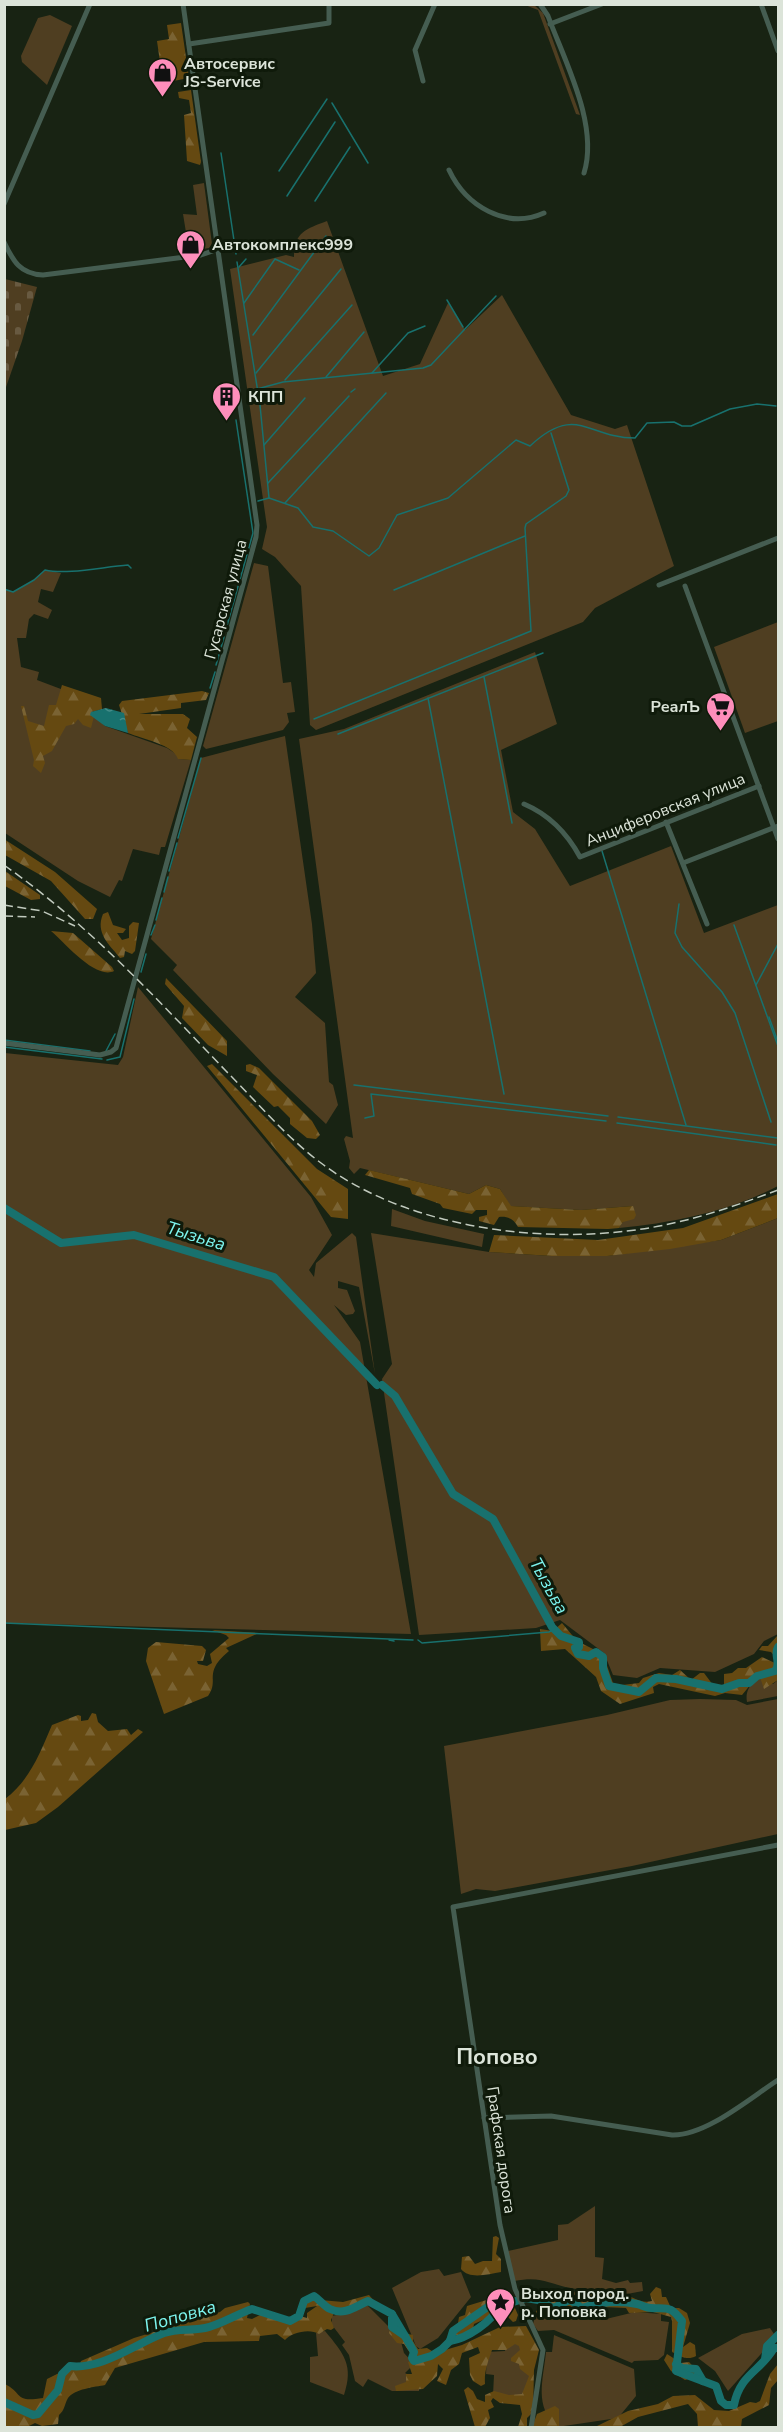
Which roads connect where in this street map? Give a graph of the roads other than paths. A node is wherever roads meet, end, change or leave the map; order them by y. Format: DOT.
graph roads {
  1 [pos="90,4"];
  2 [pos="183,4"];
  3 [pos="329,4"];
  4 [pos="435,4"];
  5 [pos="540,4"];
  6 [pos="602,4"];
  7 [pos="761,4"];
  8 [pos="550,24"];
  9 [pos="189,44"];
  10 [pos="778,51"];
  11 [pos="423,81"];
  12 [pos="449,170"];
  13 [pos="584,173"];
  14 [pos="4,204"];
  15 [pos="544,213"];
  16 [pos="4,242"];
  17 [pos="218,249"];
  18 [pos="778,538"];
  19 [pos="659,585"];
  20 [pos="685,586"];
  21 [pos="759,786"];
  22 [pos="524,804"];
  23 [pos="666,822"];
  24 [pos="776,827"];
  25 [pos="778,839"];
  26 [pos="683,863"];
  27 [pos="706,924"];
  28 [pos="4,1043"];
  29 [pos="778,1845"];
  30 [pos="778,2080"];
  31 [pos="484,2118"];
  32 [pos="531,2427"];
  1 -- 14 [label="street"];
  2 -- 9 [label="street, Гусарская улица"];
  3 -- 9 [label="street"];
  4 -- 11 [label="street"];
  5 -- 8 [label="street"];
  6 -- 8 [label="street"];
  7 -- 10 [label="street"];
  8 -- 13 [label="street"];
  9 -- 17 [label="street, Гусарская улица"];
  12 -- 15 [label="street"];
  16 -- 17 [label="street"];
  17 -- 28 [label="street, Гусарская улица"];
  18 -- 19 [label="street"];
  20 -- 21 [label="street"];
  21 -- 23 [label="street, Анциферовская улица"];
  21 -- 24 [label="street"];
  22 -- 23 [label="street, Анциферовская улица"];
  23 -- 26 [label="street"];
  24 -- 25 [label="street"];
  24 -- 26 [label="street"];
  26 -- 27 [label="street"];
  29 -- 31 [label="street, Графская дорога"];
  30 -- 31 [label="street"];
  31 -- 32 [label="street, Графская дорога"];
}
